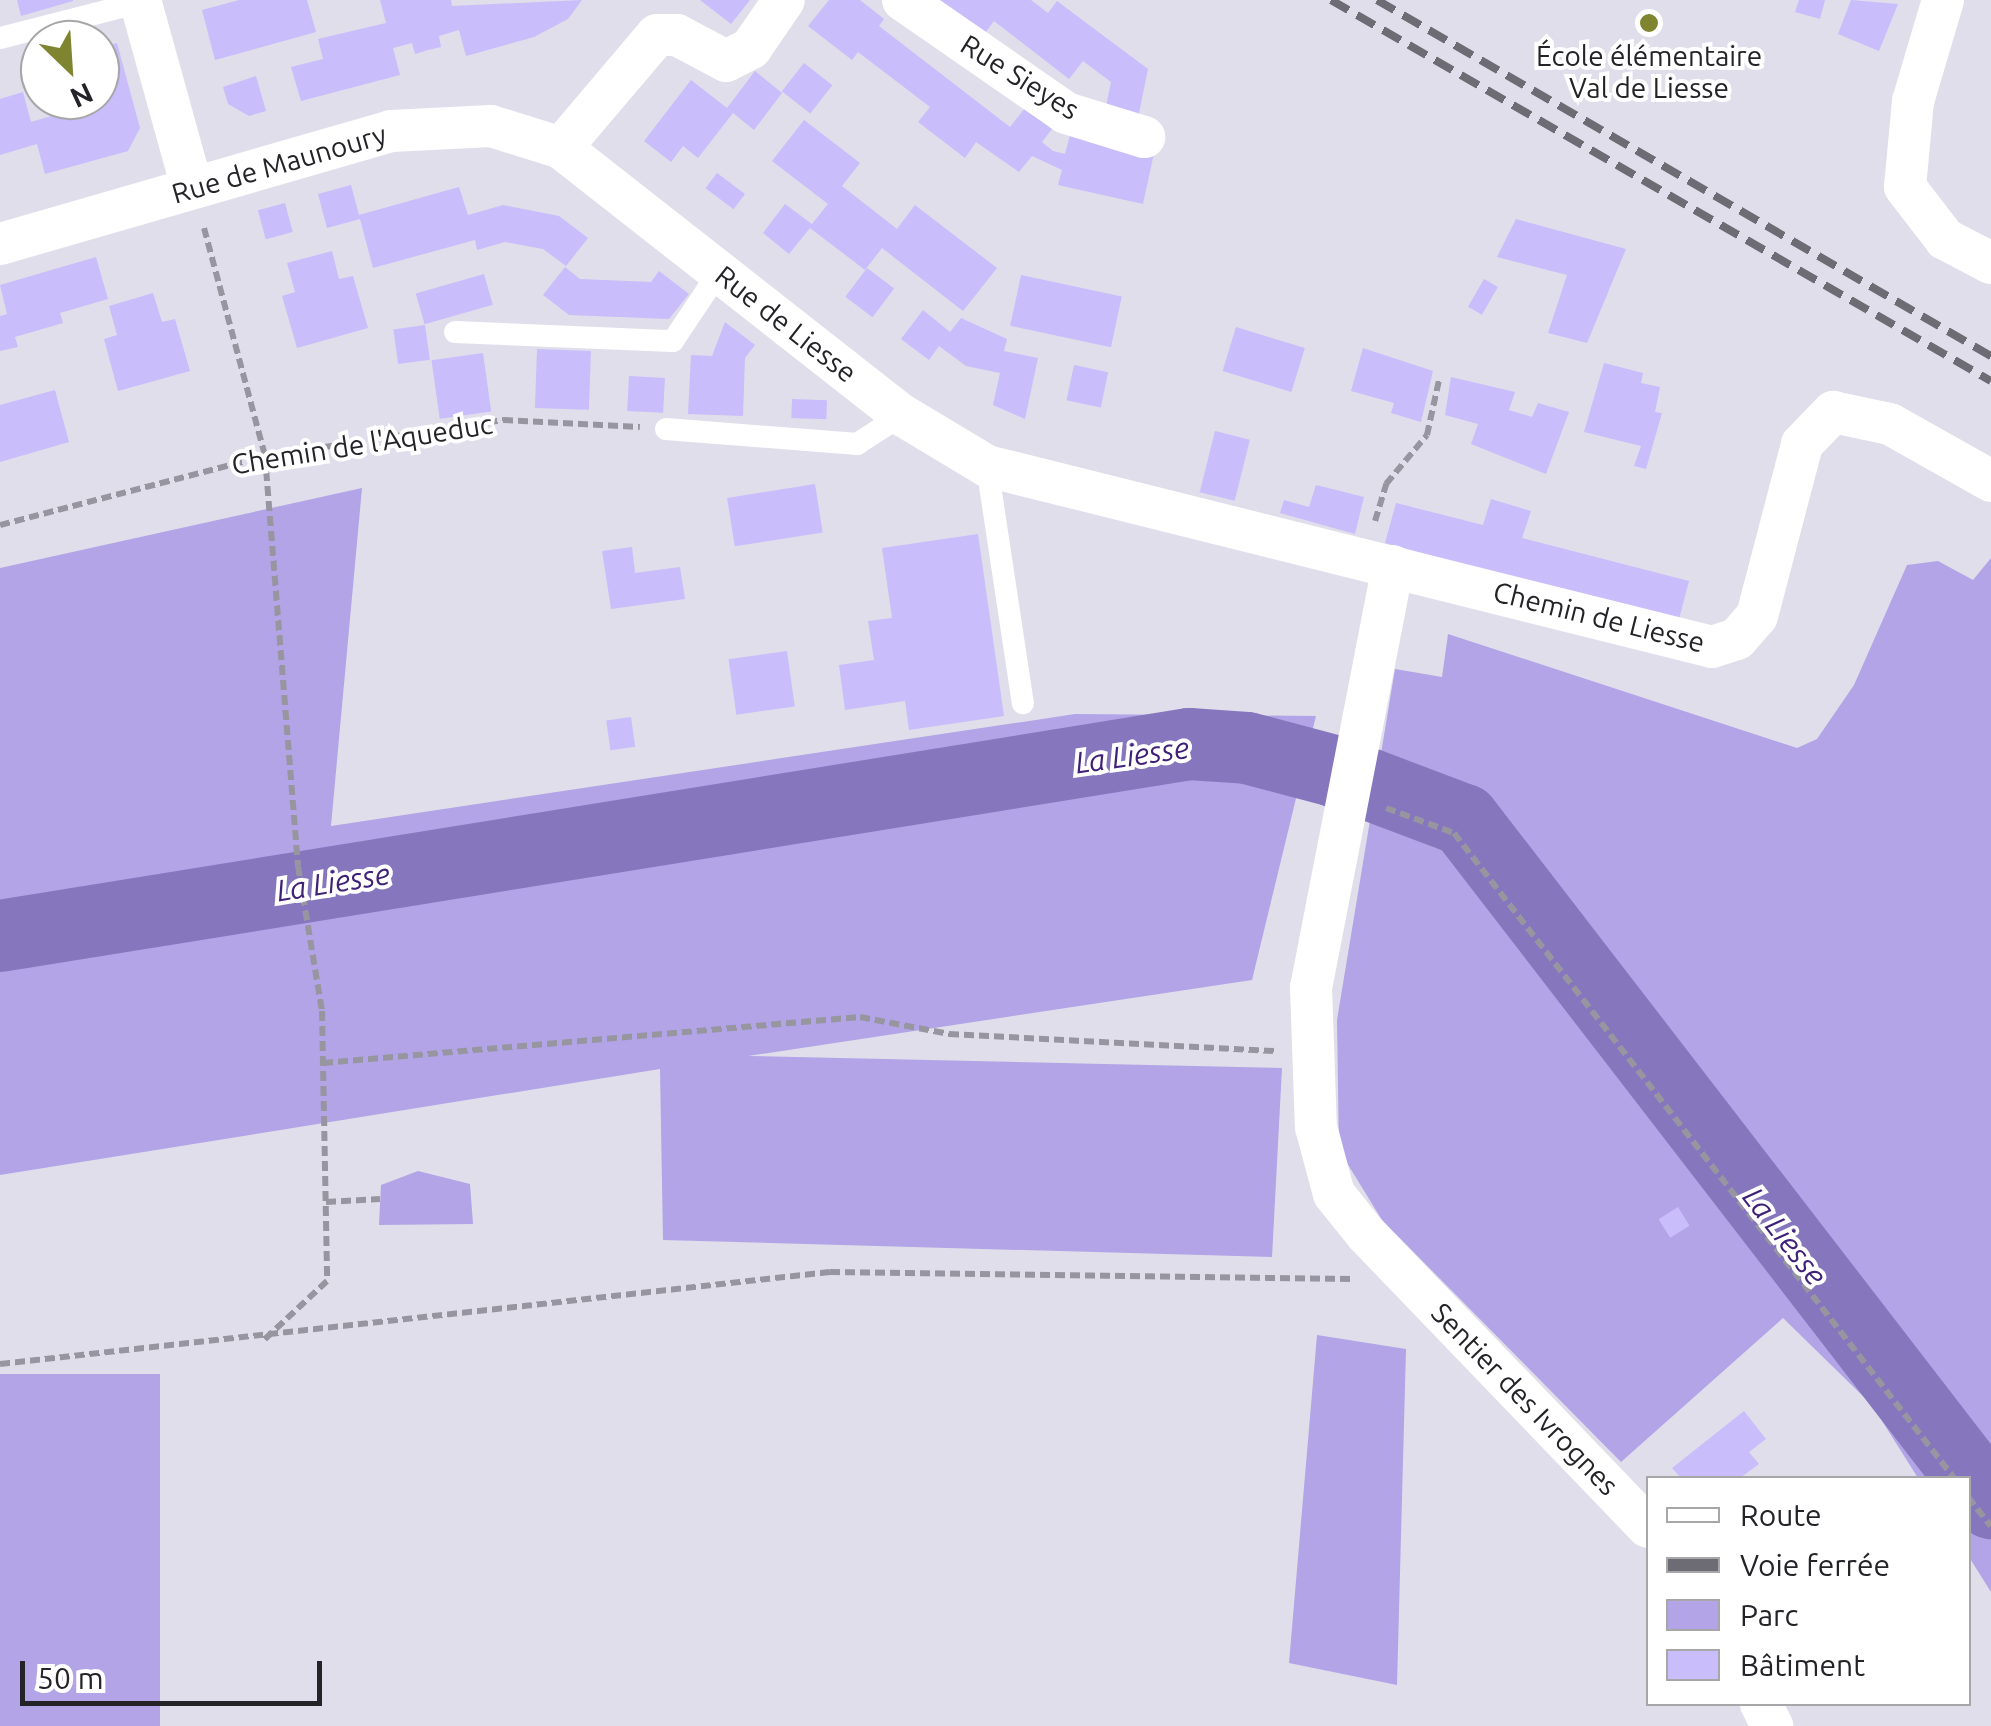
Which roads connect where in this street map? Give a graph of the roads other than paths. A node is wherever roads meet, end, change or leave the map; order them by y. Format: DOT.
graph roads {
  1 [pos="784,0"];
  2 [pos="903,0"];
  3 [pos="1944,0"];
  4 [pos="140,1"];
  5 [pos="0,38"];
  6 [pos="1144,137"];
  7 [pos="561,148"];
  8 [pos="192,188"];
  9 [pos="0,244"];
  10 [pos="1991,263"];
  11 [pos="719,272"];
  12 [pos="455,332"];
  13 [pos="902,415"];
  14 [pos="666,428"];
  15 [pos="1006,469"];
  16 [pos="1991,481"];
  17 [pos="1379,563"];
  18 [pos="1023,702"];
  19 [pos="1646,1524"];
  1 -- 7 [label="street"];
  2 -- 6 [label="street, Rue Sieyes"];
  3 -- 10 [label="street"];
  4 -- 5 [label="lane"];
  4 -- 8 [label="street"];
  7 -- 8 [label="street, Rue de Maunoury"];
  7 -- 11 [label="street, Rue de Liesse"];
  8 -- 9 [label="street, Rue de Maunoury"];
  11 -- 12 [label="lane"];
  11 -- 13 [label="street, Rue de Liesse"];
  13 -- 14 [label="lane"];
  13 -- 15 [label="street, Rue de Liesse"];
  15 -- 17 [label="street, Chemin de Liesse"];
  15 -- 18 [label="lane"];
  16 -- 17 [label="street, Chemin de Liesse"];
  17 -- 19 [label="street, Sentier des Ivrognes"];
}
